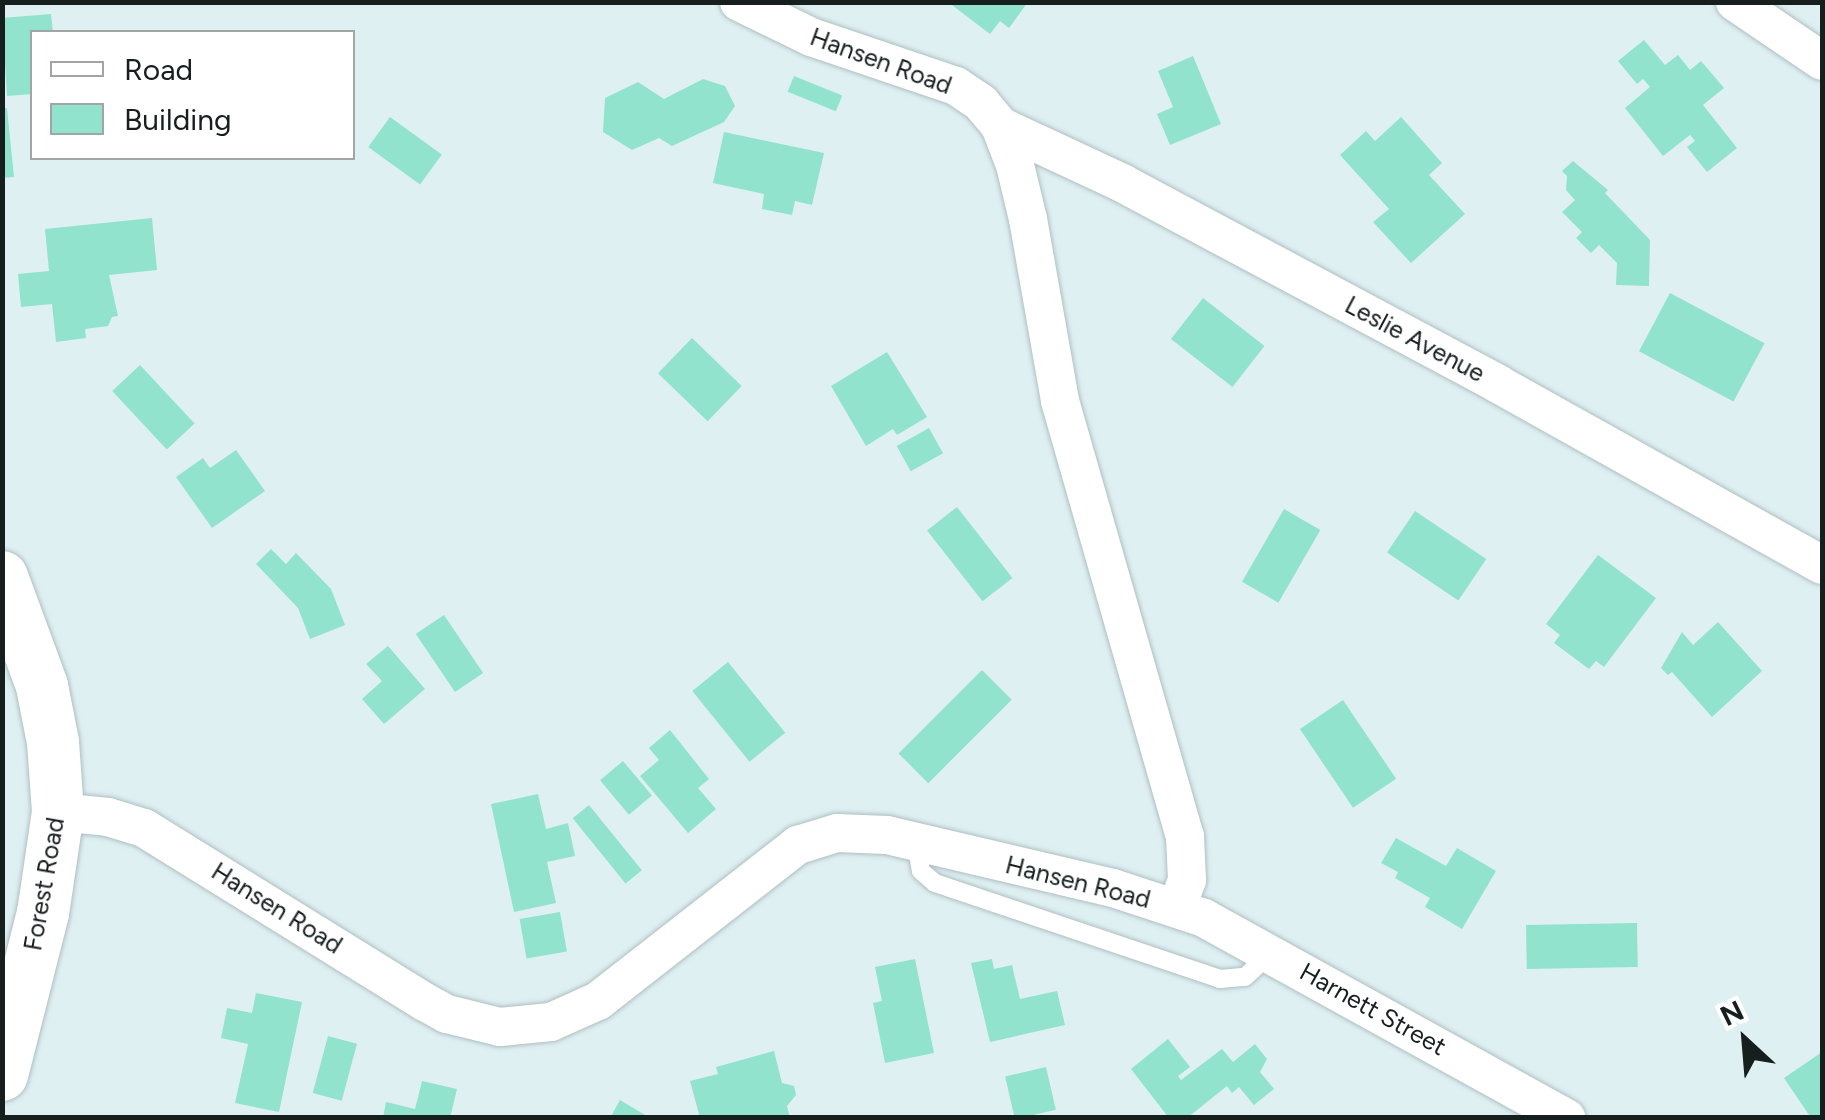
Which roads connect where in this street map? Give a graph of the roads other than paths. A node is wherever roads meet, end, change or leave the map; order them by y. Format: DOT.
graph roads {
  1 [pos="739,2"];
  2 [pos="1735,2"];
  3 [pos="1822,61"];
  4 [pos="1000,126"];
  5 [pos="1822,565"];
  6 [pos="2,577"];
  7 [pos="58,812"];
  8 [pos="916,843"];
  9 [pos="1176,908"];
  10 [pos="1272,952"];
  11 [pos="2,1075"];
  12 [pos="1567,1118"];
  1 -- 4 [label="street, Hansen Road"];
  2 -- 3 [label="street"];
  4 -- 5 [label="street, Leslie Avenue"];
  4 -- 9 [label="street, Hansen Road"];
  6 -- 7 [label="main road, Forest Road"];
  7 -- 8 [label="street, Hansen Road"];
  7 -- 11 [label="main road, Forest Road"];
  8 -- 9 [label="street, Hansen Road"];
  8 -- 10 [label="lane"];
  9 -- 10 [label="street, Harnett Street"];
  10 -- 12 [label="street, Harnett Street"];
}
